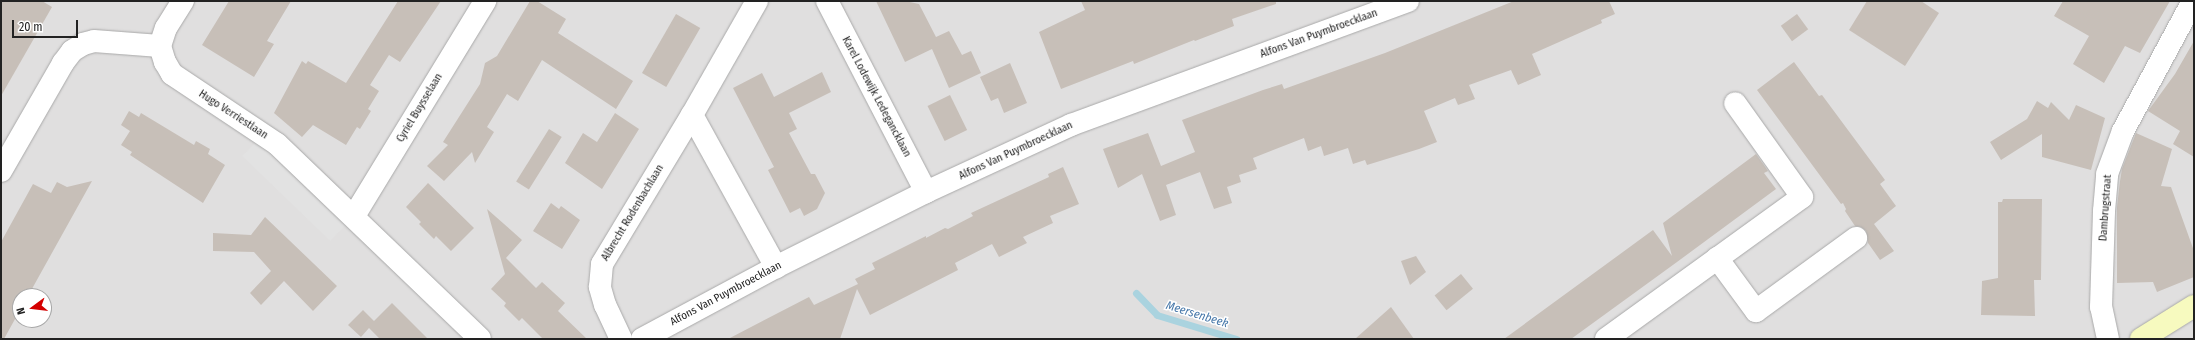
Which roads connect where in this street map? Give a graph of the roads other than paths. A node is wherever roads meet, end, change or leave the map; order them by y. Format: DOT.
graph roads {
  1 [pos="183,1"];
  2 [pos="485,1"];
  3 [pos="757,1"];
  4 [pos="827,1"];
  5 [pos="1408,1"];
  6 [pos="2193,1"];
  7 [pos="160,46"];
  8 [pos="1735,103"];
  9 [pos="692,116"];
  10 [pos="1,171"];
  11 [pos="926,192"];
  12 [pos="354,216"];
  13 [pos="1856,238"];
  14 [pos="1717,258"];
  15 [pos="776,267"];
  16 [pos="2194,306"];
  17 [pos="480,339"];
  18 [pos="621,339"];
  19 [pos="642,339"];
  20 [pos="1608,339"];
  21 [pos="2108,339"];
  22 [pos="2140,339"];
  1 -- 7 [label="street"];
  2 -- 12 [label="street, Cyriel Buysselaan"];
  3 -- 9 [label="street, Albrecht Rodenbachlaan"];
  4 -- 11 [label="street, Karel Lodewijk Ledegancklaan"];
  5 -- 11 [label="street, Alfons Van Puymbroecklaan"];
  6 -- 21 [label="street, Dambrugstraat"];
  7 -- 10 [label="street"];
  7 -- 12 [label="street, Hugo Verriestlaan"];
  8 -- 14 [label="street"];
  9 -- 15 [label="street"];
  9 -- 18 [label="street, Albrecht Rodenbachlaan"];
  11 -- 15 [label="street, Alfons Van Puymbroecklaan"];
  12 -- 17 [label="street, Hugo Verriestlaan"];
  13 -- 14 [label="street"];
  14 -- 20 [label="street"];
  15 -- 19 [label="street, Alfons Van Puymbroecklaan"];
  16 -- 22 [label="main road"];
}
